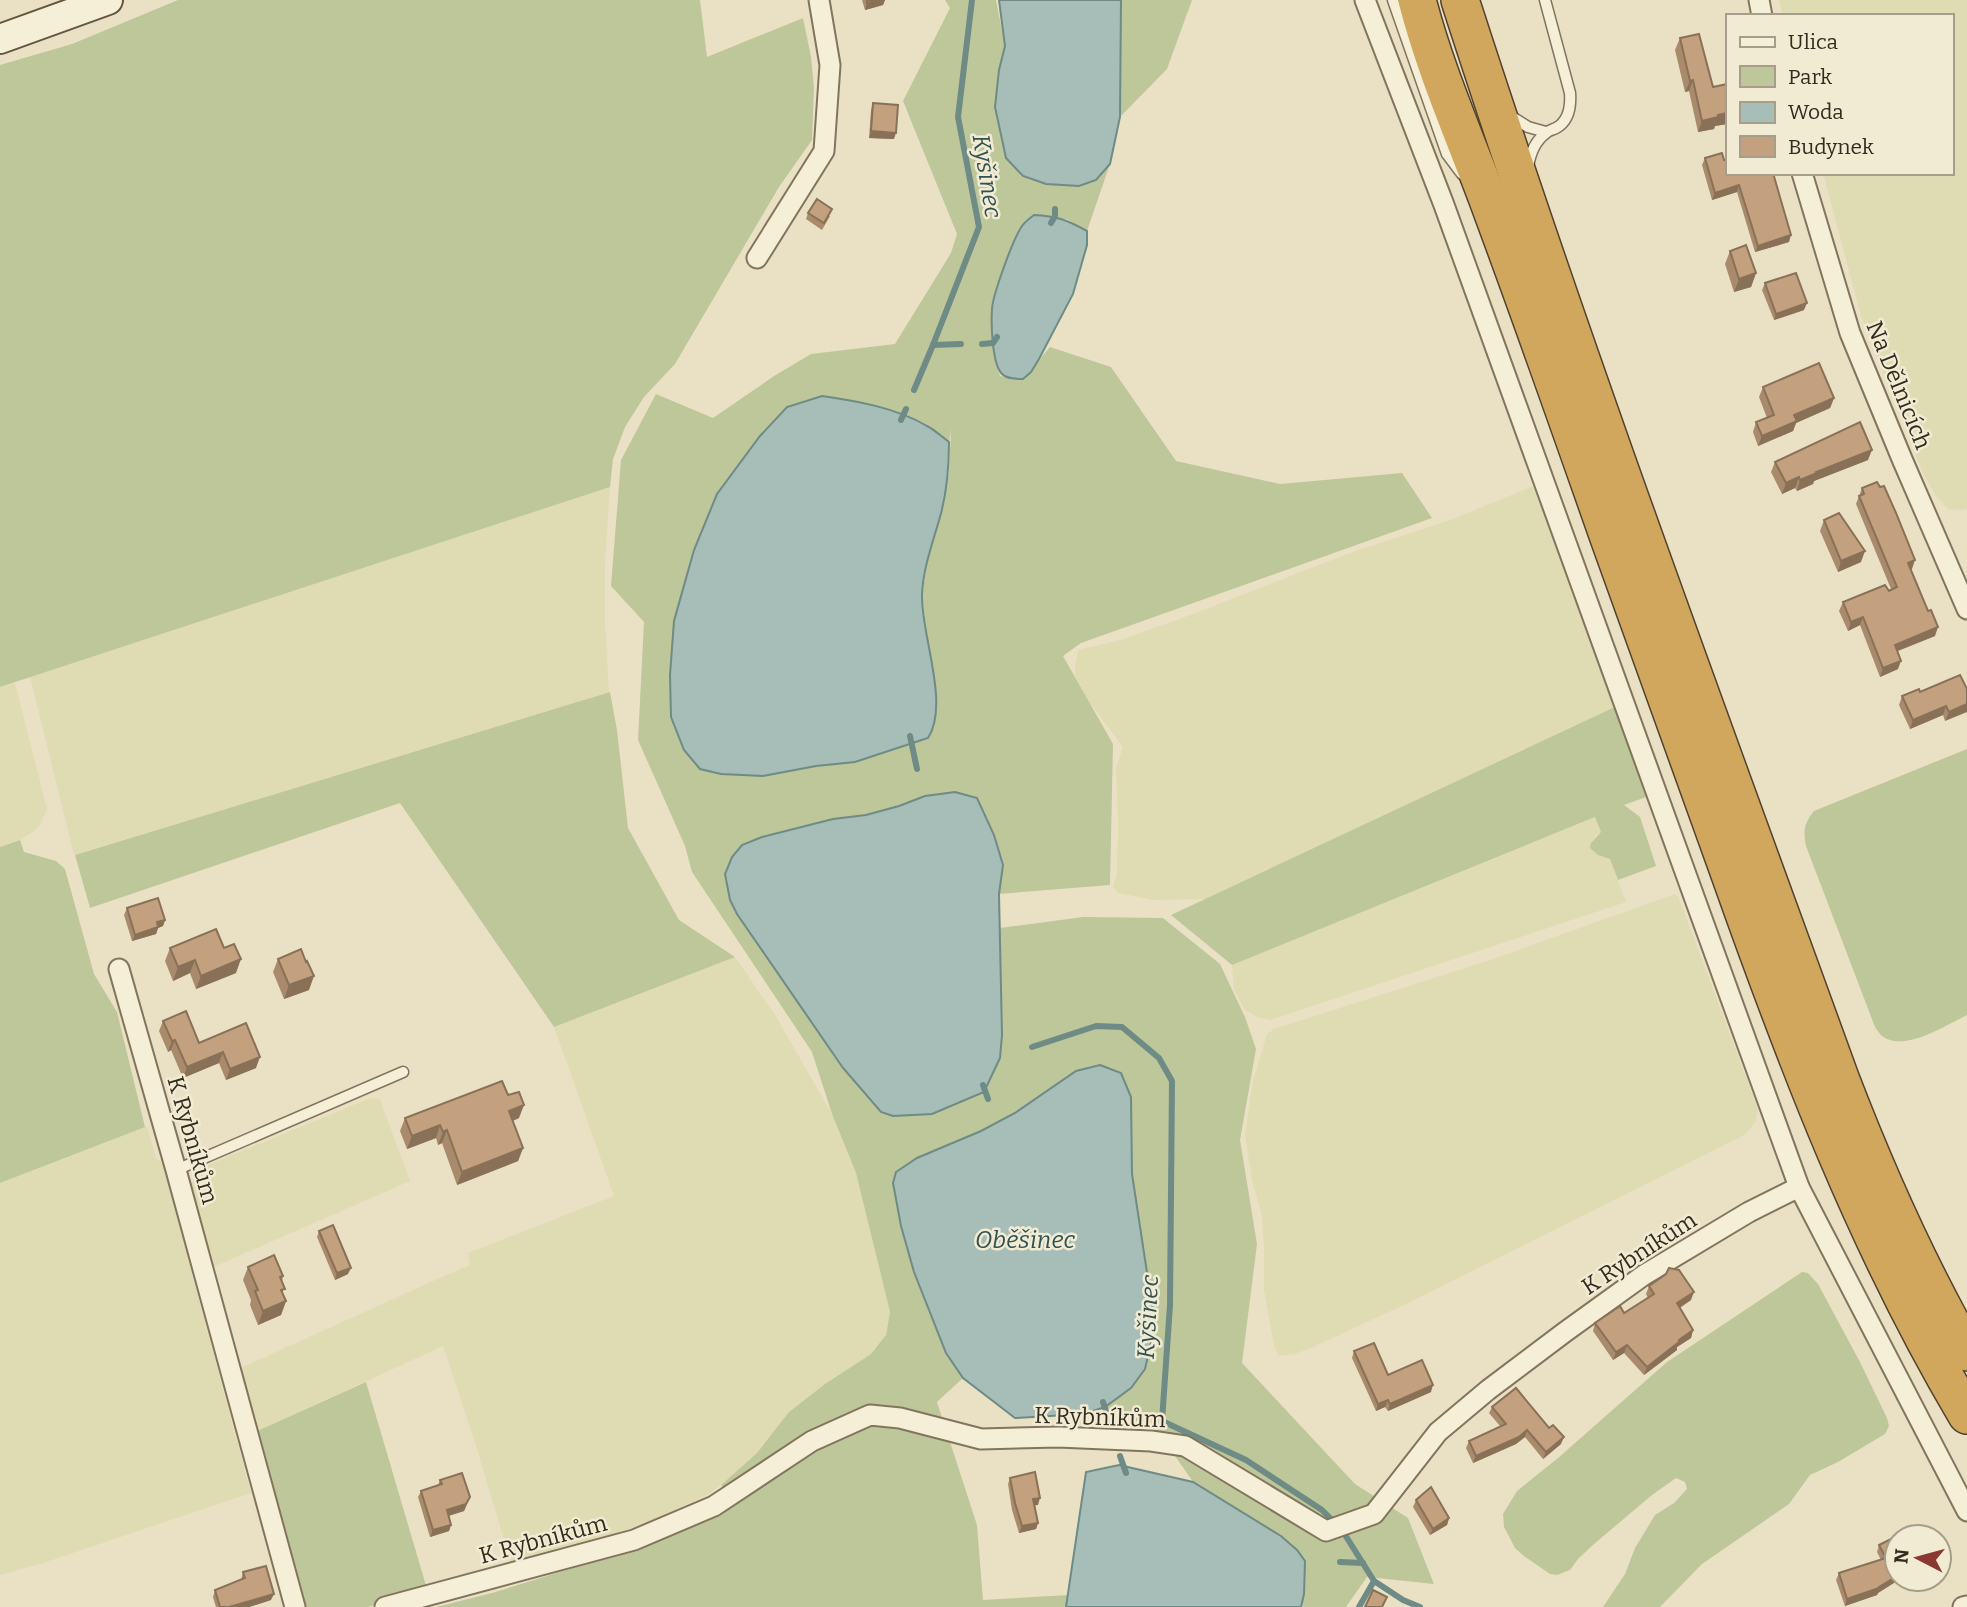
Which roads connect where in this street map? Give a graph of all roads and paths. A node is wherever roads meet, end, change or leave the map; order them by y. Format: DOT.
graph roads {
  1 [pos="108,0"];
  2 [pos="819,0"];
  3 [pos="1365,0"];
  4 [pos="1393,0"];
  5 [pos="1417,0"];
  6 [pos="1460,0"];
  7 [pos="1545,0"];
  8 [pos="0,39"];
  9 [pos="1489,88"];
  10 [pos="1546,132"];
  11 [pos="1803,175"];
  12 [pos="1529,205"];
  13 [pos="1495,217"];
  14 [pos="757,258"];
  15 [pos="1967,609"];
  16 [pos="119,970"];
  17 [pos="403,1072"];
  18 [pos="176,1170"];
  19 [pos="1799,1187"];
  20 [pos="1967,1352"];
  21 [pos="1967,1415"];
  22 [pos="1967,1511"];
  23 [pos="295,1607"];
  24 [pos="385,1607"];
  1 -- 8 [label="street"];
  2 -- 14 [label="street"];
  3 -- 19 [label="street"];
  4 -- 13 [label="lane"];
  5 -- 13 [label="highway"];
  6 -- 9 [label="highway"];
  7 -- 10 [label="lane"];
  9 -- 10 [label="lane"];
  9 -- 12 [label="highway"];
  10 -- 12 [label="lane"];
  11 -- 15 [label="street, Na Dělnicích"];
  12 -- 20 [label="highway"];
  13 -- 21 [label="highway"];
  16 -- 18 [label="street, K Rybníkům"];
  17 -- 18 [label="lane"];
  18 -- 23 [label="street, K Rybníkům"];
  19 -- 22 [label="street"];
  19 -- 24 [label="street, K Rybníkům"];
}
